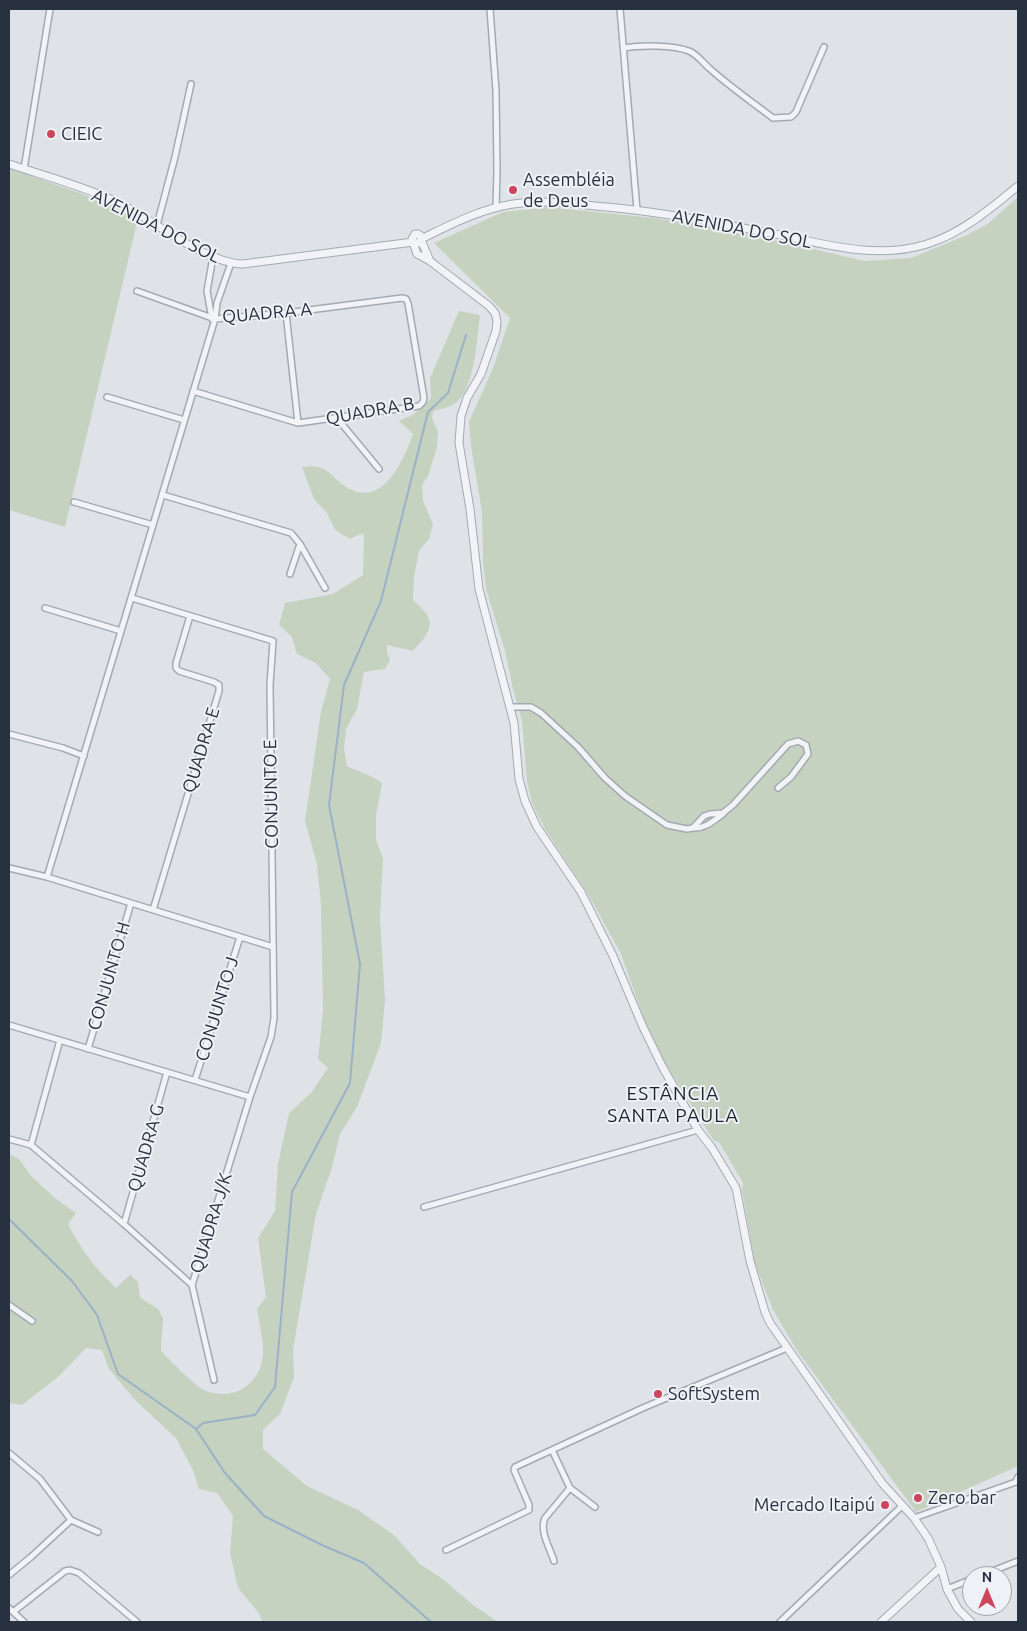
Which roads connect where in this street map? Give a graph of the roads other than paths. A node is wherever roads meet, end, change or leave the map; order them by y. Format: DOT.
graph roads {
  1 [pos="50,9"];
  2 [pos="490,9"];
  3 [pos="620,9"];
  4 [pos="824,47"];
  5 [pos="624,48"];
  6 [pos="191,84"];
  7 [pos="9,164"];
  8 [pos="24,170"];
  9 [pos="1018,186"];
  10 [pos="496,207"];
  11 [pos="637,210"];
  12 [pos="157,225"];
  13 [pos="416,239"];
  14 [pos="213,257"];
  15 [pos="231,263"];
  16 [pos="137,291"];
  17 [pos="402,298"];
  18 [pos="286,313"];
  19 [pos="213,320"];
  20 [pos="193,391"];
  21 [pos="107,397"];
  22 [pos="336,418"];
  23 [pos="184,420"];
  24 [pos="298,422"];
  25 [pos="379,469"];
  26 [pos="163,495"];
  27 [pos="74,502"];
  28 [pos="153,525"];
  29 [pos="300,544"];
  30 [pos="290,574"];
  31 [pos="325,588"];
  32 [pos="132,598"];
  33 [pos="45,608"];
  34 [pos="190,616"];
  35 [pos="120,631"];
  36 [pos="510,707"];
  37 [pos="9,734"];
  38 [pos="84,756"];
  39 [pos="778,788"];
  40 [pos="723,813"];
  41 [pos="693,828"];
  42 [pos="9,868"];
  43 [pos="47,877"];
  44 [pos="131,903"];
  45 [pos="153,910"];
  46 [pos="240,937"];
  47 [pos="273,947"];
  48 [pos="9,1025"];
  49 [pos="60,1040"];
  50 [pos="88,1049"];
  51 [pos="167,1072"];
  52 [pos="195,1080"];
  53 [pos="250,1097"];
  54 [pos="698,1130"];
  55 [pos="9,1139"];
  56 [pos="31,1146"];
  57 [pos="424,1207"];
  58 [pos="124,1224"];
  59 [pos="192,1285"];
  60 [pos="9,1305"];
  61 [pos="32,1322"];
  62 [pos="787,1348"];
  63 [pos="214,1380"];
  64 [pos="552,1450"];
  65 [pos="9,1453"];
  66 [pos="1017,1479"];
  67 [pos="570,1488"];
  68 [pos="901,1504"];
  69 [pos="595,1507"];
  70 [pos="914,1518"];
  71 [pos="71,1520"];
  72 [pos="98,1532"];
  73 [pos="446,1550"];
  74 [pos="554,1561"];
  75 [pos="1018,1561"];
  76 [pos="1005,1566"];
  77 [pos="941,1567"];
  78 [pos="9,1574"];
  79 [pos="962,1583"];
  80 [pos="947,1589"];
  81 [pos="11,1610"];
  82 [pos="24,1622"];
  83 [pos="134,1622"];
  84 [pos="780,1622"];
  85 [pos="881,1622"];
  86 [pos="971,1622"];
  1 -- 8 [label="street"];
  2 -- 10 [label="street"];
  3 -- 5 [label="street"];
  4 -- 5 [label="street"];
  5 -- 11 [label="street"];
  6 -- 12 [label="street"];
  7 -- 8 [label="street, AVENIDA DO SOL"];
  8 -- 12 [label="street, AVENIDA DO SOL"];
  9 -- 11 [label="street, AVENIDA DO SOL"];
  10 -- 11 [label="street, AVENIDA DO SOL"];
  10 -- 13 [label="street, AVENIDA DO SOL"];
  12 -- 14 [label="street, AVENIDA DO SOL"];
  13 -- 15 [label="street, AVENIDA DO SOL"];
  13 -- 36 [label="street"];
  14 -- 15 [label="street, AVENIDA DO SOL"];
  14 -- 19 [label="street"];
  15 -- 19 [label="street"];
  16 -- 19 [label="street, QUADRA A"];
  17 -- 18 [label="street, QUADRA A"];
  17 -- 22 [label="street, QUADRA B"];
  18 -- 19 [label="street, QUADRA A"];
  18 -- 24 [label="street"];
  19 -- 20 [label="street"];
  20 -- 23 [label="street"];
  20 -- 24 [label="street, QUADRA B"];
  21 -- 23 [label="street"];
  22 -- 24 [label="street, QUADRA B"];
  22 -- 25 [label="street"];
  23 -- 26 [label="street"];
  26 -- 28 [label="street"];
  26 -- 29 [label="street"];
  27 -- 28 [label="street"];
  28 -- 32 [label="street"];
  29 -- 30 [label="street"];
  29 -- 31 [label="street"];
  32 -- 34 [label="street"];
  32 -- 35 [label="street"];
  33 -- 35 [label="street"];
  34 -- 45 [label="street, QUADRA E"];
  34 -- 47 [label="street, CONJUNTO E"];
  35 -- 38 [label="street"];
  36 -- 41 [label="street"];
  36 -- 54 [label="street"];
  37 -- 38 [label="street"];
  38 -- 43 [label="street"];
  39 -- 40 [label="street"];
  40 -- 41 [label="street"];
  40 -- 41 [label="street"];
  42 -- 43 [label="street"];
  43 -- 44 [label="street"];
  44 -- 45 [label="street"];
  44 -- 50 [label="street, CONJUNTO H"];
  45 -- 46 [label="street"];
  46 -- 47 [label="street"];
  46 -- 52 [label="street, CONJUNTO J"];
  47 -- 53 [label="street, CONJUNTO E"];
  48 -- 49 [label="street"];
  49 -- 50 [label="street"];
  49 -- 56 [label="street"];
  50 -- 51 [label="street"];
  51 -- 52 [label="street"];
  51 -- 58 [label="street, QUADRA G"];
  52 -- 53 [label="street"];
  53 -- 59 [label="street, QUADRA J/K"];
  54 -- 57 [label="street"];
  54 -- 62 [label="street"];
  55 -- 56 [label="street"];
  56 -- 58 [label="street"];
  58 -- 59 [label="street"];
  59 -- 63 [label="street, QUADRA J/K"];
  60 -- 61 [label="street"];
  62 -- 64 [label="street"];
  62 -- 68 [label="street"];
  64 -- 67 [label="street"];
  64 -- 73 [label="street"];
  65 -- 71 [label="street"];
  66 -- 70 [label="street"];
  67 -- 69 [label="street"];
  67 -- 74 [label="street"];
  68 -- 70 [label="street"];
  68 -- 84 [label="street"];
  70 -- 77 [label="street"];
  71 -- 72 [label="street"];
  71 -- 78 [label="street"];
  75 -- 76 [label="street"];
  77 -- 80 [label="street"];
  77 -- 85 [label="street"];
  79 -- 80 [label="street"];
  80 -- 86 [label="street"];
  81 -- 82 [label="street"];
  81 -- 83 [label="street"];
}
